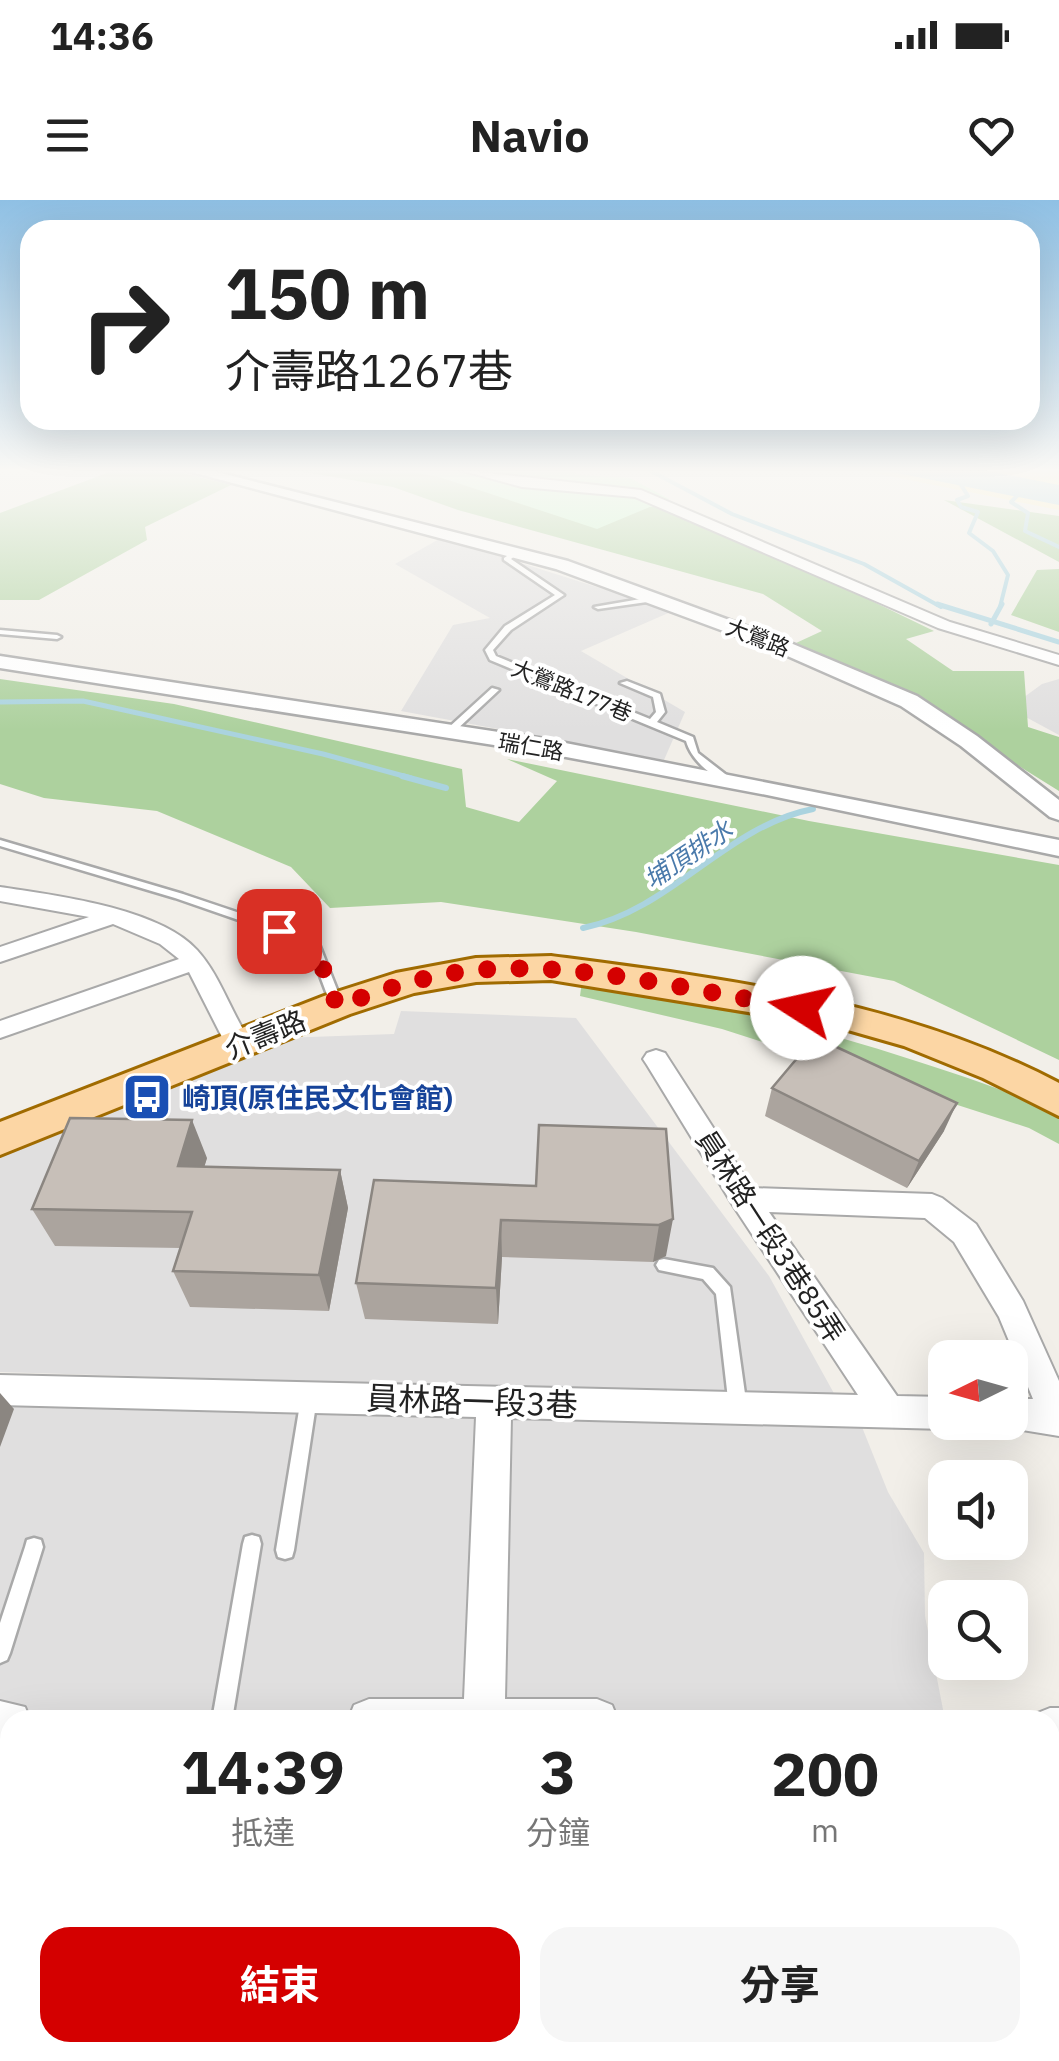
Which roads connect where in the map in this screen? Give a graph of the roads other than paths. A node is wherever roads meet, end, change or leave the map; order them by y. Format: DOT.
graph roads {
  1 [pos="509,557"];
  2 [pos="531,557"];
  3 [pos="787,557"];
  4 [pos="658,598"];
  5 [pos="598,607"];
  6 [pos="0,632"];
  7 [pos="58,637"];
  8 [pos="1059,660"];
  9 [pos="0,662"];
  10 [pos="624,683"];
  11 [pos="495,690"];
  12 [pos="651,722"];
  13 [pos="450,731"];
  14 [pos="726,779"];
  15 [pos="1059,812"];
  16 [pos="0,843"];
  17 [pos="1059,848"];
  18 [pos="0,894"];
  19 [pos="109,918"];
  20 [pos="0,954"];
  21 [pos="194,962"];
  22 [pos="335,998"];
  23 [pos="1,1030"];
  24 [pos="231,1031"];
  25 [pos="656,1060"];
  26 [pos="1059,1082"];
  27 [pos="1059,1102"];
  28 [pos="0,1118"];
  29 [pos="0,1139"];
  30 [pos="744,1199"];
  31 [pos="664,1265"];
  32 [pos="0,1390"];
  33 [pos="309,1395"];
  34 [pos="494,1404"];
  35 [pos="738,1408"];
  36 [pos="888,1411"];
  37 [pos="928,1412"];
  38 [pos="1028,1416"];
  39 [pos="1058,1418"];
  40 [pos="252,1544"];
  41 [pos="34,1547"];
  42 [pos="285,1550"];
  43 [pos="0,1653"];
  44 [pos="224,1710"];
  45 [pos="484,1710"];
  1 -- 12 [label="lane, 大鶯路177巷"];
  2 -- 4 [label="street, 大鶯路"];
  3 -- 8 [label="street"];
  4 -- 5 [label="lane"];
  4 -- 15 [label="street, 大鶯路"];
  6 -- 7 [label="lane"];
  9 -- 13 [label="street, 瑞仁路"];
  10 -- 12 [label="lane"];
  11 -- 13 [label="lane"];
  12 -- 14 [label="lane, 大鶯路177巷"];
  13 -- 14 [label="street, 瑞仁路"];
  14 -- 17 [label="street, 瑞仁路"];
  16 -- 22 [label="lane"];
  18 -- 19 [label="street"];
  19 -- 20 [label="street"];
  19 -- 21 [label="street"];
  21 -- 23 [label="street"];
  21 -- 24 [label="street"];
  22 -- 24 [label="main road, 介壽路"];
  22 -- 26 [label="main road, 介壽路"];
  22 -- 27 [label="main road, 介壽路"];
  22 -- 29 [label="main road, 介壽路"];
  24 -- 28 [label="main road, 介壽路"];
  25 -- 30 [label="street, 員林路一段3巷85弄"];
  30 -- 36 [label="street, 員林路一段3巷85弄"];
  30 -- 39 [label="street"];
  31 -- 35 [label="lane"];
  32 -- 33 [label="street, 員林路一段3巷"];
  33 -- 34 [label="street, 員林路一段3巷"];
  33 -- 42 [label="lane"];
  34 -- 35 [label="street, 員林路一段3巷"];
  34 -- 45 [label="street"];
  35 -- 36 [label="street, 員林路一段3巷"];
  36 -- 37 [label="street, 員林路一段3巷"];
  38 -- 39 [label="street"];
  40 -- 44 [label="lane"];
  41 -- 43 [label="lane"];
}
